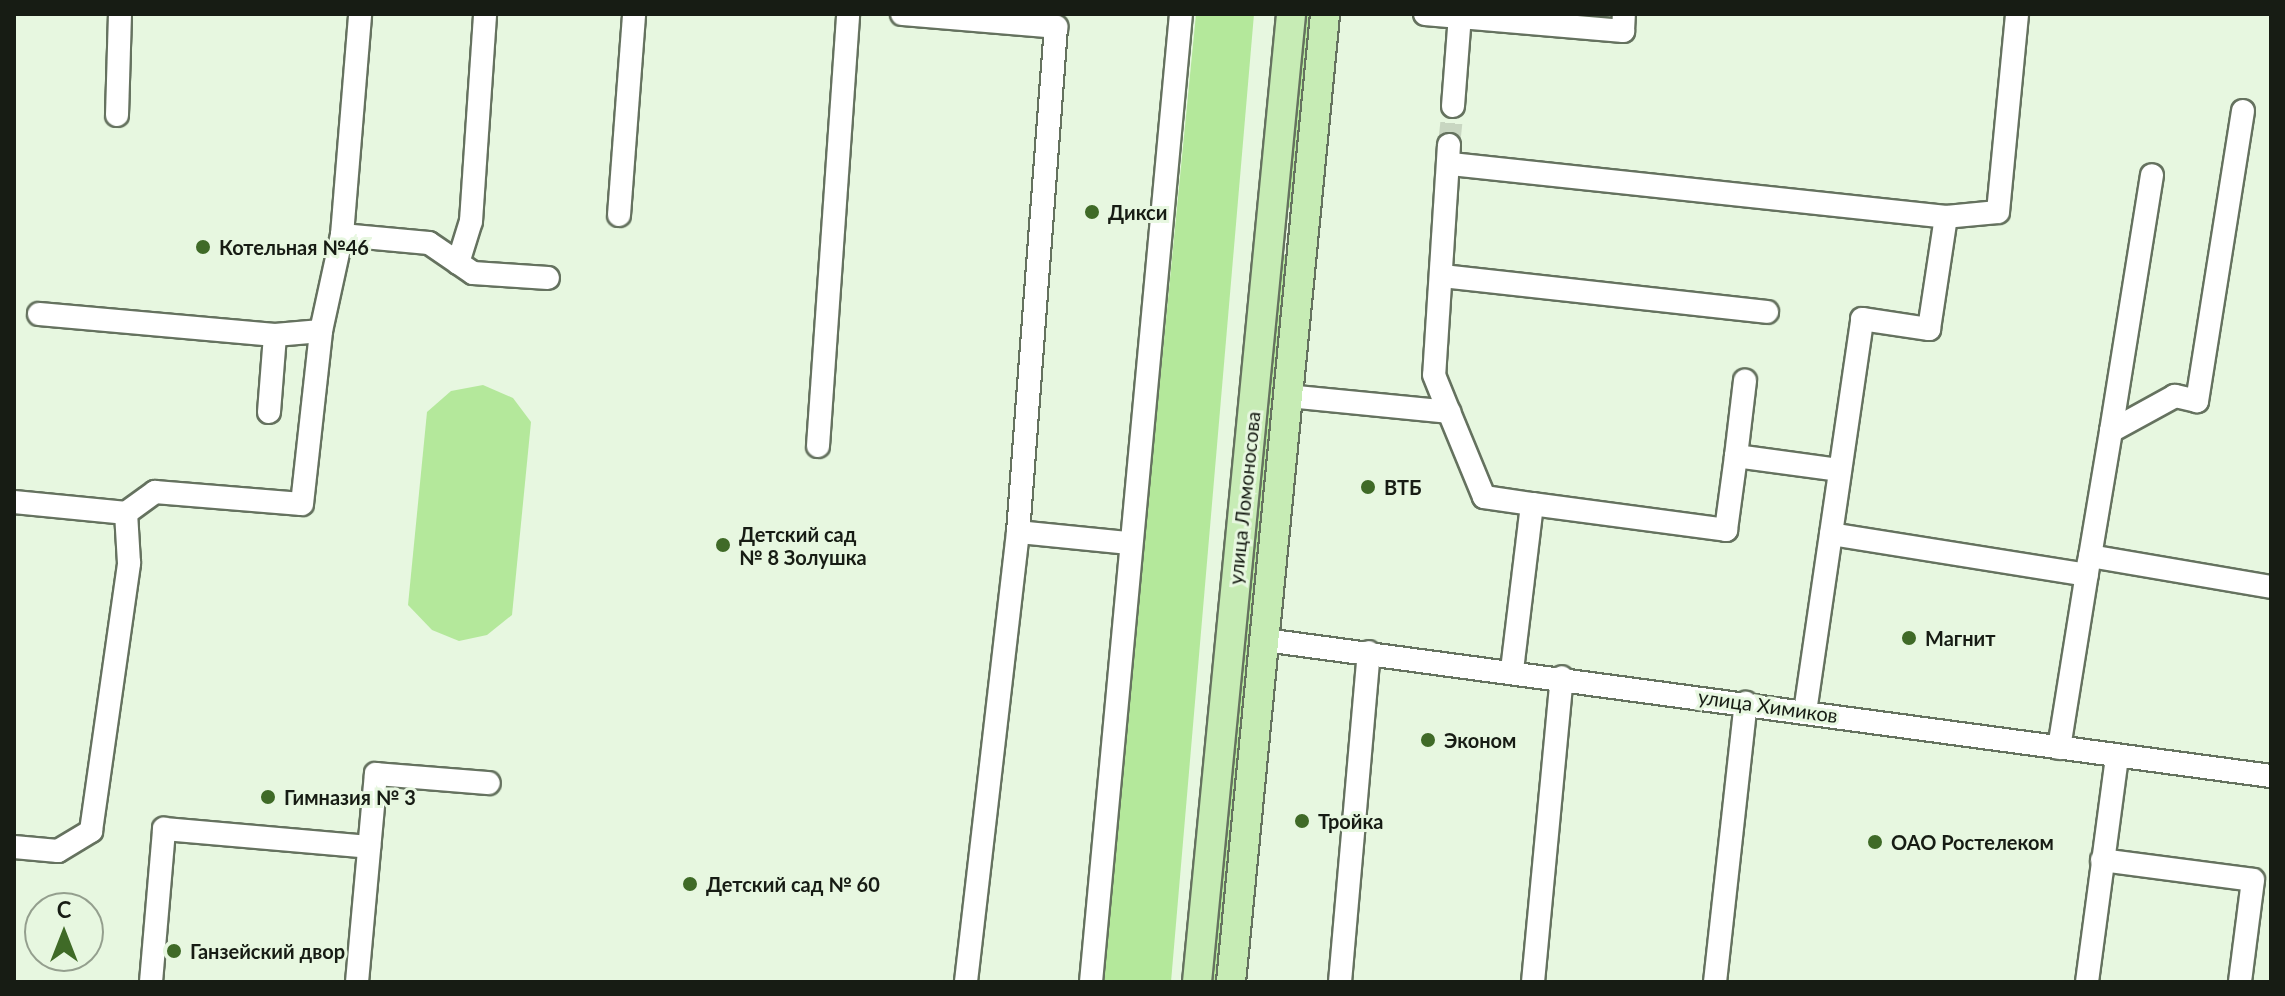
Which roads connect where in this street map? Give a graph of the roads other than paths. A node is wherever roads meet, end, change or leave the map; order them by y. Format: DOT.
graph roads {
  1 [pos="120,14"];
  2 [pos="360,14"];
  3 [pos="485,14"];
  4 [pos="634,14"];
  5 [pos="848,14"];
  6 [pos="902,14"];
  7 [pos="1181,14"];
  8 [pos="1291,14"];
  9 [pos="1325,14"];
  10 [pos="1425,14"];
  11 [pos="1624,14"];
  12 [pos="2017,14"];
  13 [pos="1460,16"];
  14 [pos="1453,106"];
  15 [pos="2243,111"];
  16 [pos="117,115"];
  17 [pos="2152,175"];
  18 [pos="619,215"];
  19 [pos="1946,217"];
  20 [pos="1270,230"];
  21 [pos="1303,233"];
  22 [pos="342,235"];
  23 [pos="458,263"];
  24 [pos="1442,276"];
  25 [pos="548,278"];
  26 [pos="1767,312"];
  27 [pos="39,314"];
  28 [pos="321,331"];
  29 [pos="275,335"];
  30 [pos="1745,381"];
  31 [pos="1287,396"];
  32 [pos="269,412"];
  33 [pos="1449,412"];
  34 [pos="2111,431"];
  35 [pos="818,446"];
  36 [pos="1736,456"];
  37 [pos="1840,470"];
  38 [pos="14,502"];
  39 [pos="1532,504"];
  40 [pos="126,513"];
  41 [pos="1018,532"];
  42 [pos="1831,534"];
  43 [pos="1128,543"];
  44 [pos="2089,566"];
  45 [pos="2271,587"];
  46 [pos="1265,640"];
  47 [pos="1369,652"];
  48 [pos="1512,670"];
  49 [pos="1562,677"];
  50 [pos="1746,703"];
  51 [pos="1805,712"];
  52 [pos="2059,748"];
  53 [pos="2117,756"];
  54 [pos="2271,776"];
  55 [pos="489,783"];
  56 [pos="14,847"];
  57 [pos="369,847"];
  58 [pos="2102,860"];
  59 [pos="151,982"];
  60 [pos="357,982"];
  61 [pos="966,982"];
  62 [pos="1091,982"];
  63 [pos="1197,982"];
  64 [pos="1231,982"];
  65 [pos="1340,982"];
  66 [pos="1533,982"];
  67 [pos="1715,982"];
  68 [pos="2087,982"];
  69 [pos="2240,982"];
  1 -- 16 [label="street"];
  2 -- 22 [label="street"];
  3 -- 23 [label="street"];
  4 -- 18 [label="street"];
  5 -- 35 [label="street"];
  6 -- 41 [label="street"];
  7 -- 43 [label="street"];
  8 -- 20 [label="main road, улица Ломоносова"];
  9 -- 21 [label="main road, улица Ломоносова"];
  10 -- 13 [label="street"];
  11 -- 13 [label="street"];
  12 -- 19 [label="street"];
  13 -- 14 [label="street"];
  15 -- 34 [label="street"];
  17 -- 34 [label="street"];
  19 -- 24 [label="street"];
  19 -- 37 [label="street"];
  20 -- 21 [label="main road"];
  20 -- 63 [label="main road, улица Ломоносова"];
  21 -- 31 [label="main road, улица Ломоносова"];
  22 -- 23 [label="street"];
  22 -- 28 [label="street"];
  23 -- 25 [label="street"];
  24 -- 26 [label="street"];
  24 -- 33 [label="street"];
  27 -- 29 [label="street"];
  28 -- 29 [label="street"];
  28 -- 40 [label="street"];
  29 -- 32 [label="street"];
  30 -- 36 [label="street"];
  31 -- 33 [label="street"];
  31 -- 46 [label="main road, улица Ломоносова"];
  33 -- 39 [label="street"];
  34 -- 44 [label="street"];
  36 -- 37 [label="street"];
  36 -- 39 [label="street"];
  37 -- 42 [label="street"];
  38 -- 40 [label="street"];
  39 -- 48 [label="street"];
  40 -- 56 [label="street"];
  41 -- 43 [label="street"];
  41 -- 61 [label="street"];
  42 -- 44 [label="street"];
  42 -- 51 [label="street"];
  43 -- 62 [label="street"];
  44 -- 45 [label="street"];
  44 -- 52 [label="street"];
  46 -- 47 [label="street, улица Химиков"];
  46 -- 64 [label="main road, улица Ломоносова"];
  47 -- 48 [label="street, улица Химиков"];
  47 -- 65 [label="street"];
  48 -- 49 [label="street, улица Химиков"];
  49 -- 50 [label="street, улица Химиков"];
  49 -- 66 [label="street"];
  50 -- 51 [label="street, улица Химиков"];
  50 -- 67 [label="street"];
  51 -- 52 [label="street, улица Химиков"];
  52 -- 53 [label="street, улица Химиков"];
  53 -- 54 [label="street, улица Химиков"];
  53 -- 58 [label="street"];
  55 -- 57 [label="street"];
  57 -- 59 [label="street"];
  57 -- 60 [label="street"];
  58 -- 68 [label="street"];
  58 -- 69 [label="street"];
}
